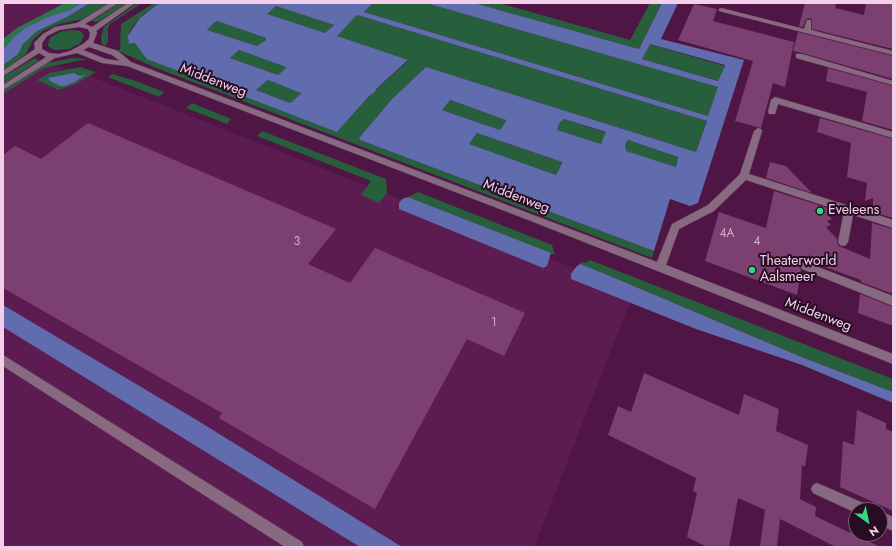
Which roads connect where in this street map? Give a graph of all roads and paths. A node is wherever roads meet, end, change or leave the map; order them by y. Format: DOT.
graph roads {
  1 [pos="115,3"];
  2 [pos="132,3"];
  3 [pos="720,10"];
  4 [pos="809,21"];
  5 [pos="79,25"];
  6 [pos="92,30"];
  7 [pos="807,32"];
  8 [pos="89,44"];
  9 [pos="39,50"];
  10 [pos="78,51"];
  11 [pos="893,53"];
  12 [pos="53,56"];
  13 [pos="799,56"];
  14 [pos="128,64"];
  15 [pos="3,74"];
  16 [pos="893,83"];
  17 [pos="3,88"];
  18 [pos="772,112"];
  19 [pos="758,131"];
  20 [pos="893,135"];
  21 [pos="744,176"];
  22 [pos="849,210"];
  23 [pos="893,224"];
  24 [pos="843,242"];
  25 [pos="805,266"];
  26 [pos="660,268"];
  27 [pos="893,301"];
  28 [pos="893,359"];
  29 [pos="3,360"];
  30 [pos="817,488"];
  31 [pos="848,503"];
  32 [pos="298,547"];
  1 -- 5 [label="street"];
  2 -- 6 [label="street"];
  3 -- 7 [label="street"];
  4 -- 7 [label="street"];
  5 -- 6 [label="street"];
  5 -- 9 [label="street"];
  6 -- 8 [label="street"];
  7 -- 11 [label="street"];
  8 -- 10 [label="street"];
  8 -- 14 [label="street, Middenweg"];
  9 -- 12 [label="street"];
  9 -- 15 [label="street"];
  10 -- 12 [label="street"];
  10 -- 14 [label="street, Middenweg"];
  12 -- 17 [label="street"];
  13 -- 16 [label="street"];
  14 -- 26 [label="street, Middenweg"];
  18 -- 20 [label="street"];
  19 -- 21 [label="street"];
  21 -- 22 [label="street"];
  21 -- 26 [label="street"];
  22 -- 23 [label="street"];
  22 -- 24 [label="street"];
  25 -- 27 [label="street"];
  26 -- 28 [label="street, Middenweg"];
  29 -- 32 [label="street"];
  30 -- 31 [label="street"];
}
